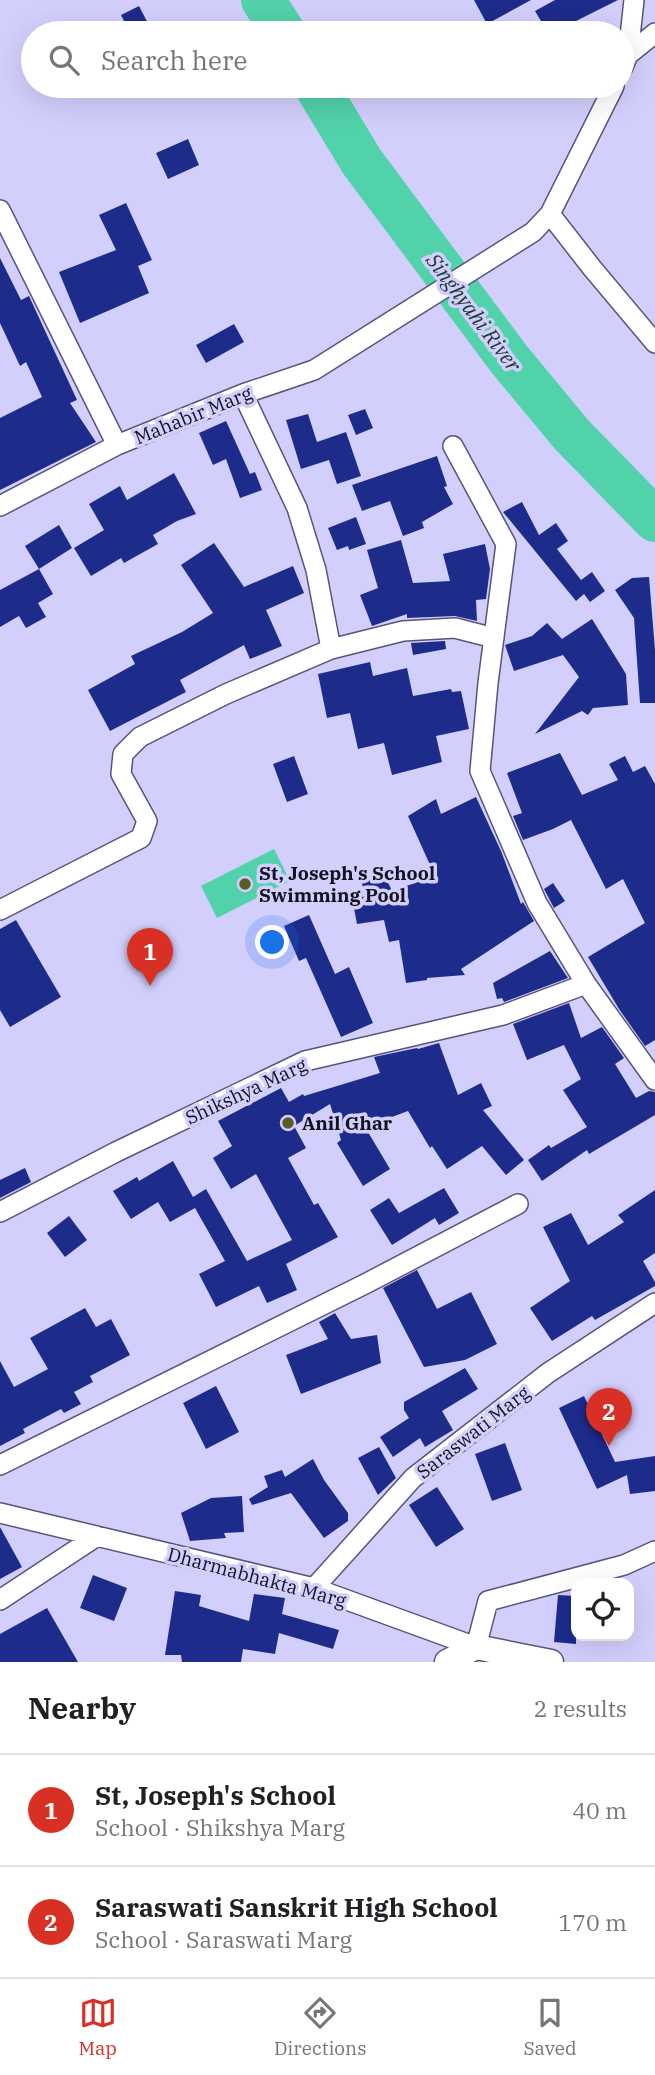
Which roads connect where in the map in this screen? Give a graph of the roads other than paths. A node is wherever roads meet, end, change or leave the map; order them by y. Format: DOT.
graph roads {
  1 [pos="634,0"];
  2 [pos="631,21"];
  3 [pos="655,33"];
  4 [pos="634,53"];
  5 [pos="608,98"];
  6 [pos="0,210"];
  7 [pos="550,214"];
  8 [pos="655,343"];
  9 [pos="243,394"];
  10 [pos="117,445"];
  11 [pos="453,446"];
  12 [pos="0,506"];
  13 [pos="494,638"];
  14 [pos="331,649"];
  15 [pos="0,910"];
  16 [pos="586,984"];
  17 [pos="655,1080"];
  18 [pos="518,1204"];
  19 [pos="0,1212"];
  20 [pos="655,1303"];
  21 [pos="0,1465"];
  22 [pos="0,1513"];
  23 [pos="97,1536"];
  24 [pos="655,1551"];
  25 [pos="314,1587"];
  26 [pos="0,1600"];
  27 [pos="476,1647"];
  28 [pos="446,1662"];
  29 [pos="551,1662"];
  1 -- 2 [label="street"];
  3 -- 4 [label="street"];
  5 -- 7 [label="street"];
  6 -- 10 [label="street"];
  7 -- 8 [label="street"];
  7 -- 9 [label="street, Mahabir Marg"];
  9 -- 10 [label="street, Mahabir Marg"];
  9 -- 14 [label="street"];
  10 -- 12 [label="street, Mahabir Marg"];
  11 -- 13 [label="street"];
  13 -- 14 [label="street"];
  13 -- 16 [label="street"];
  14 -- 15 [label="street"];
  16 -- 17 [label="street"];
  16 -- 19 [label="street, Shikshya Marg"];
  18 -- 21 [label="street"];
  20 -- 25 [label="street, Saraswati Marg"];
  22 -- 23 [label="street, Dharmabhakta Marg"];
  23 -- 25 [label="street, Dharmabhakta Marg"];
  23 -- 26 [label="street"];
  24 -- 27 [label="street"];
  25 -- 27 [label="street, Dharmabhakta Marg"];
  27 -- 28 [label="street"];
  27 -- 29 [label="street, Dharmabhakta Marg"];
}
